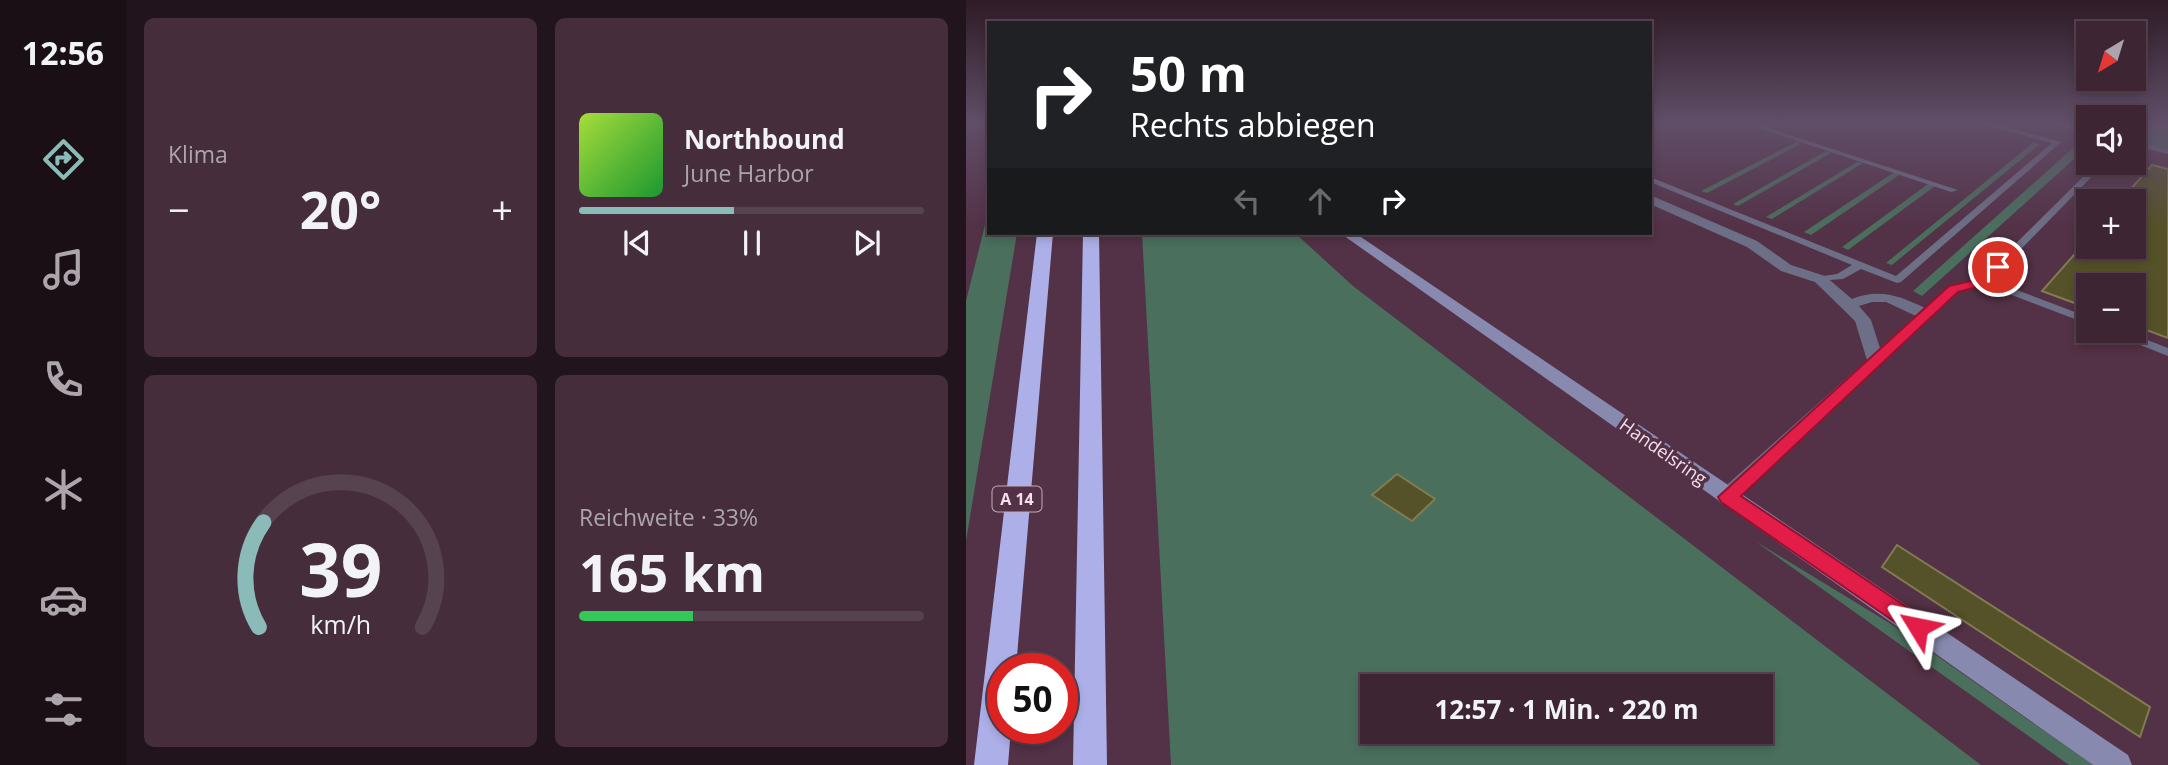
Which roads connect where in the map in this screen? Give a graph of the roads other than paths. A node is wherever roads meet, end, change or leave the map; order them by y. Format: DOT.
graph roads {
  1 [pos="1857,159"];
  2 [pos="2038,159"];
  3 [pos="2089,175"];
  4 [pos="1652,180"];
  5 [pos="1954,190"];
  6 [pos="1652,200"];
  7 [pos="1045,235"];
  8 [pos="1091,235"];
  9 [pos="1350,235"];
  10 [pos="1860,265"];
  11 [pos="1820,279"];
  12 [pos="1984,281"];
  13 [pos="1850,305"];
  14 [pos="1930,311"];
  15 [pos="2076,316"];
  16 [pos="2145,343"];
  17 [pos="2168,352"];
  18 [pos="1876,363"];
  19 [pos="1727,497"];
  20 [pos="991,765"];
  21 [pos="1090,765"];
  22 [pos="2118,765"];
  1 -- 5 [label="lane"];
  2 -- 10 [label="lane"];
  3 -- 12 [label="lane"];
  4 -- 10 [label="lane"];
  6 -- 11 [label="street"];
  7 -- 20 [label="highway, A 14"];
  8 -- 21 [label="highway"];
  9 -- 19 [label="main road, Handelsring"];
  10 -- 11 [label="lane"];
  11 -- 13 [label="street"];
  12 -- 14 [label="lane"];
  12 -- 15 [label="lane"];
  13 -- 14 [label="street"];
  13 -- 18 [label="street"];
  14 -- 18 [label="street"];
  16 -- 17 [label="lane"];
  18 -- 19 [label="street"];
  19 -- 22 [label="main road, Handelsring"];
}
